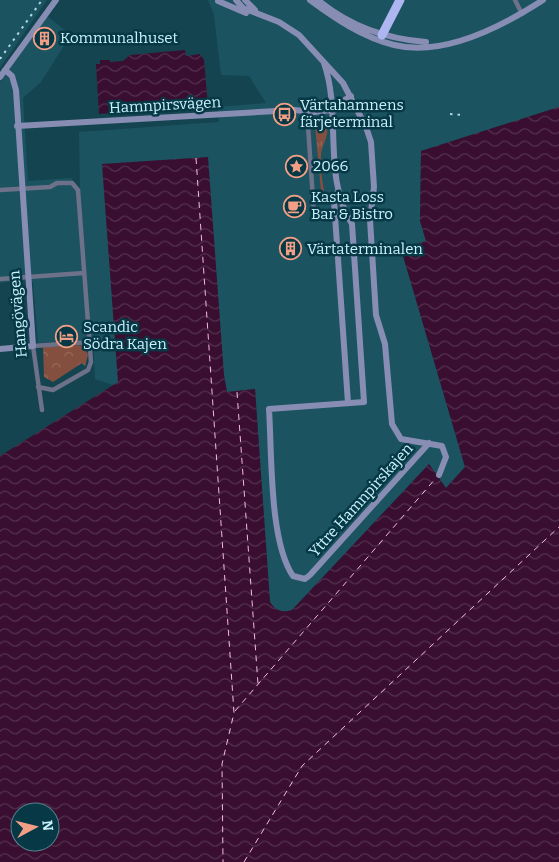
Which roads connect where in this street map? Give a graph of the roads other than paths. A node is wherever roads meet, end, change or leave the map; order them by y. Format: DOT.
graph roads {
  1 [pos="56,0"];
  2 [pos="217,0"];
  3 [pos="230,0"];
  4 [pos="236,0"];
  5 [pos="246,0"];
  6 [pos="310,0"];
  7 [pos="318,0"];
  8 [pos="400,0"];
  9 [pos="515,0"];
  10 [pos="543,0"];
  11 [pos="522,14"];
  12 [pos="269,18"];
  13 [pos="380,37"];
  14 [pos="324,63"];
  15 [pos="5,70"];
  16 [pos="0,77"];
  17 [pos="351,96"];
  18 [pos="357,107"];
  19 [pos="331,108"];
  20 [pos="314,112"];
  21 [pos="18,126"];
  22 [pos="21,189"];
  23 [pos="0,190"];
  24 [pos="339,190"];
  25 [pos="314,214"];
  26 [pos="84,273"];
  27 [pos="28,277"];
  28 [pos="0,280"];
  29 [pos="89,342"];
  30 [pos="33,346"];
  31 [pos="0,349"];
  32 [pos="38,386"];
  33 [pos="348,404"];
  34 [pos="42,410"];
  35 [pos="429,443"];
  36 [pos="439,475"];
  1 -- 15 [label="main road"];
  2 -- 3 [label="main road"];
  2 -- 12 [label="main road"];
  4 -- 12 [label="main road"];
  5 -- 12 [label="main road"];
  6 -- 13 [label="main road"];
  7 -- 13 [label="main road"];
  8 -- 13 [label="highway"];
  9 -- 11 [label="street"];
  10 -- 11 [label="main road"];
  11 -- 13 [label="main road"];
  12 -- 14 [label="main road"];
  14 -- 17 [label="main road"];
  14 -- 19 [label="main road"];
  15 -- 16 [label="main road"];
  15 -- 21 [label="main road, Hangövägen"];
  17 -- 18 [label="main road"];
  17 -- 19 [label="main road, Hamnpirsvägen"];
  18 -- 19 [label="main road, Hamnpirsvägen"];
  18 -- 35 [label="main road"];
  19 -- 20 [label="main road, Hamnpirsvägen"];
  19 -- 24 [label="main road"];
  20 -- 21 [label="main road, Hamnpirsvägen"];
  20 -- 25 [label="street"];
  21 -- 22 [label="main road, Hangövägen"];
  22 -- 23 [label="street"];
  22 -- 26 [label="street"];
  22 -- 27 [label="main road, Hangövägen"];
  24 -- 33 [label="main road"];
  24 -- 33 [label="main road"];
  26 -- 27 [label="street"];
  26 -- 29 [label="street"];
  27 -- 28 [label="street"];
  27 -- 30 [label="main road, Hangövägen"];
  29 -- 30 [label="street"];
  29 -- 32 [label="street"];
  30 -- 31 [label="main road"];
  30 -- 32 [label="street, Hangövägen"];
  32 -- 34 [label="street, Hangövägen"];
  33 -- 35 [label="main road, Yttre Hamnpirskajen"];
  35 -- 36 [label="main road, Yttre Hamnpirskajen"];
}
